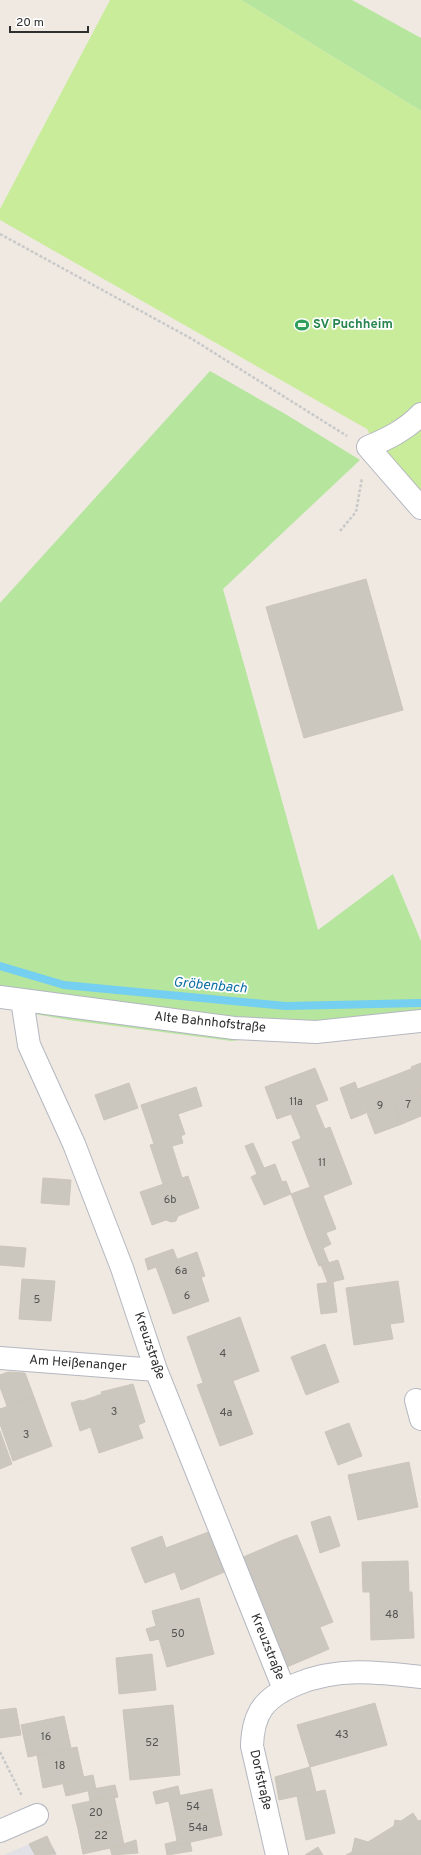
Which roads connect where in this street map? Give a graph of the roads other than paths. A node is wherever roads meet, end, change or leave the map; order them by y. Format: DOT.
graph roads {
  1 [pos="421,414"];
  2 [pos="421,508"];
  3 [pos="0,997"];
  4 [pos="22,1000"];
  5 [pos="421,1021"];
  6 [pos="0,1358"];
  7 [pos="156,1370"];
  8 [pos="421,1677"];
  9 [pos="284,1689"];
  10 [pos="35,1816"];
  11 [pos="0,1831"];
  12 [pos="278,1855"];
  1 -- 2 [label="street"];
  3 -- 4 [label="street, Alte Bahnhofstraße"];
  4 -- 5 [label="street, Alte Bahnhofstraße"];
  4 -- 7 [label="street, Kreuzstraße"];
  6 -- 7 [label="street, Am Heißenanger"];
  7 -- 9 [label="street, Kreuzstraße"];
  8 -- 9 [label="street, Dorfstraße"];
  9 -- 12 [label="street, Dorfstraße"];
  10 -- 11 [label="street"];
}
